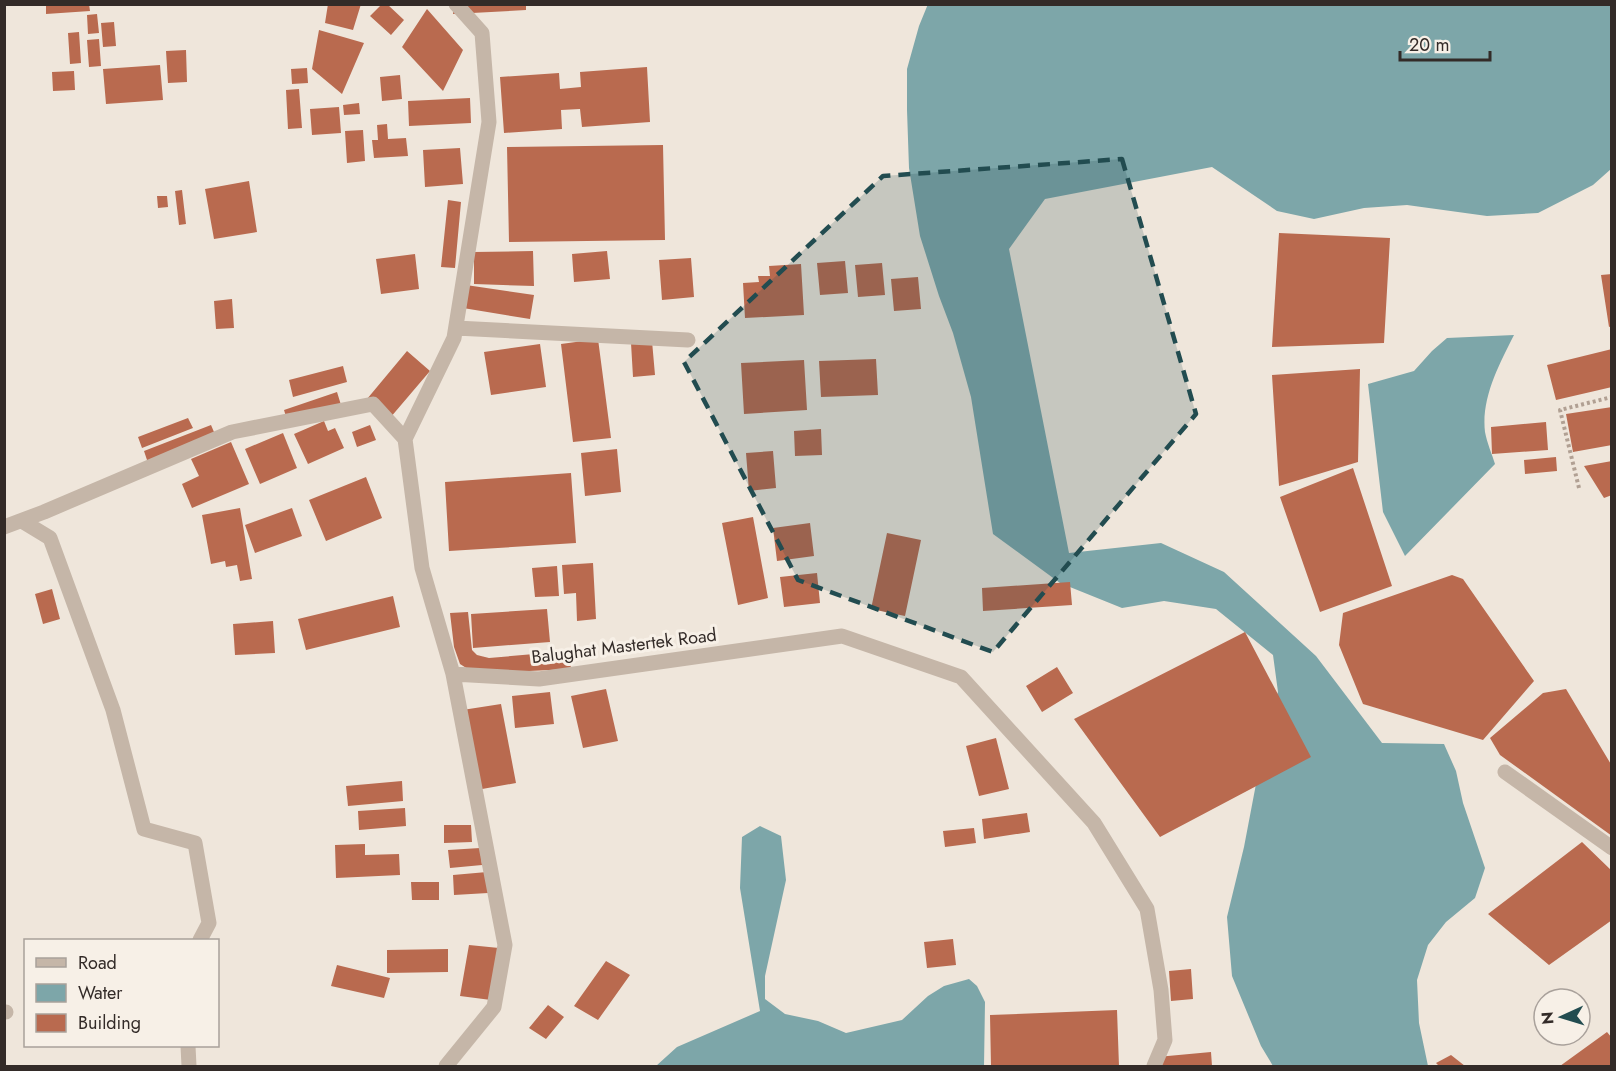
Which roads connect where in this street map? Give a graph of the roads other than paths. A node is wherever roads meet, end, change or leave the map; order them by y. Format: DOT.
graph roads {
  1 [pos="456,4"];
  2 [pos="456,328"];
  3 [pos="688,340"];
  4 [pos="405,439"];
  5 [pos="22,521"];
  6 [pos="4,527"];
  7 [pos="453,674"];
  8 [pos="1505,772"];
  9 [pos="1611,848"];
  10 [pos="200,939"];
  11 [pos="188,1047"];
  12 [pos="189,1066"];
  13 [pos="446,1066"];
  14 [pos="1154,1066"];
  1 -- 2 [label="street"];
  2 -- 3 [label="street"];
  2 -- 4 [label="street"];
  4 -- 5 [label="street"];
  4 -- 7 [label="street"];
  5 -- 6 [label="street"];
  5 -- 10 [label="street"];
  7 -- 13 [label="street"];
  7 -- 14 [label="street, Balughat Mastertek Road"];
  8 -- 9 [label="street"];
  11 -- 12 [label="street"];
}
